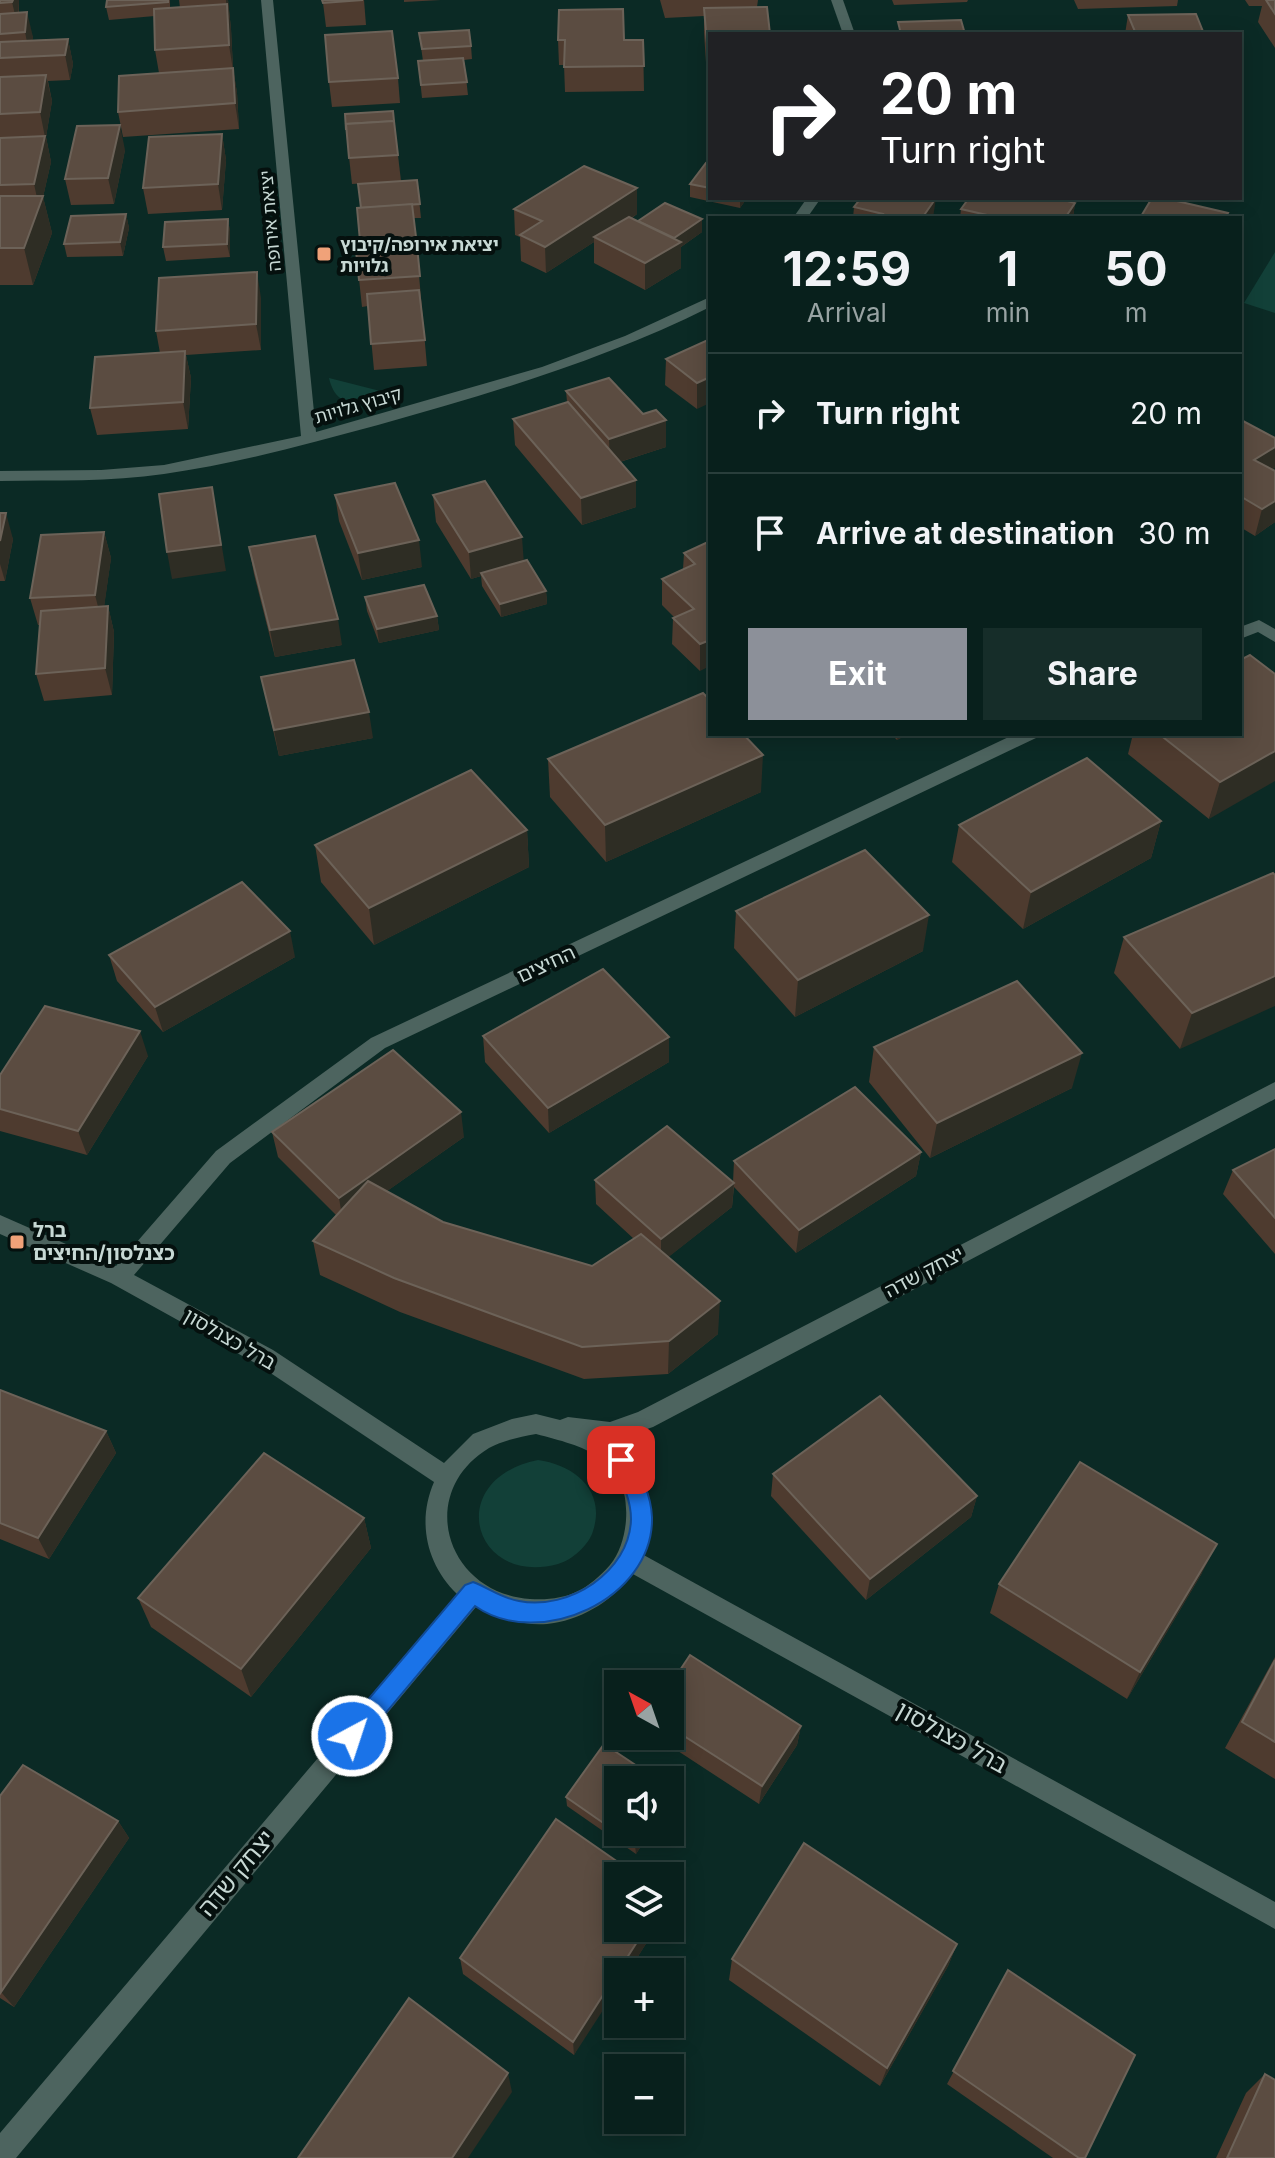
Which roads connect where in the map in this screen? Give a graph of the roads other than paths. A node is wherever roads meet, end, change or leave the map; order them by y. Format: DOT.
graph roads {
  1 [pos="267,0"];
  2 [pos="837,0"];
  3 [pos="848,32"];
  4 [pos="708,302"];
  5 [pos="309,439"];
  6 [pos="0,476"];
  7 [pos="1242,633"];
  8 [pos="1275,637"];
  9 [pos="1026,736"];
  10 [pos="1275,1090"];
  11 [pos="0,1224"];
  12 [pos="119,1277"];
  13 [pos="568,1427"];
  14 [pos="448,1478"];
  15 [pos="628,1559"];
  16 [pos="473,1592"];
  17 [pos="1275,1916"];
  18 [pos="3,2145"];
  1 -- 5 [label="street, יציאת אירופה"];
  2 -- 3 [label="street"];
  4 -- 5 [label="street, קיבוץ גלויות"];
  5 -- 6 [label="street, קיבוץ גלויות"];
  7 -- 8 [label="street"];
  9 -- 12 [label="street, החיצים"];
  10 -- 13 [label="street, יצחק שדה"];
  11 -- 12 [label="street, ברל כצנלסון"];
  12 -- 14 [label="street, ברל כצנלסון"];
  13 -- 14 [label="street"];
  13 -- 15 [label="street"];
  14 -- 16 [label="street"];
  15 -- 16 [label="street"];
  15 -- 17 [label="street, ברל כצנלסון"];
  16 -- 18 [label="street, יצחק שדה"];
}
